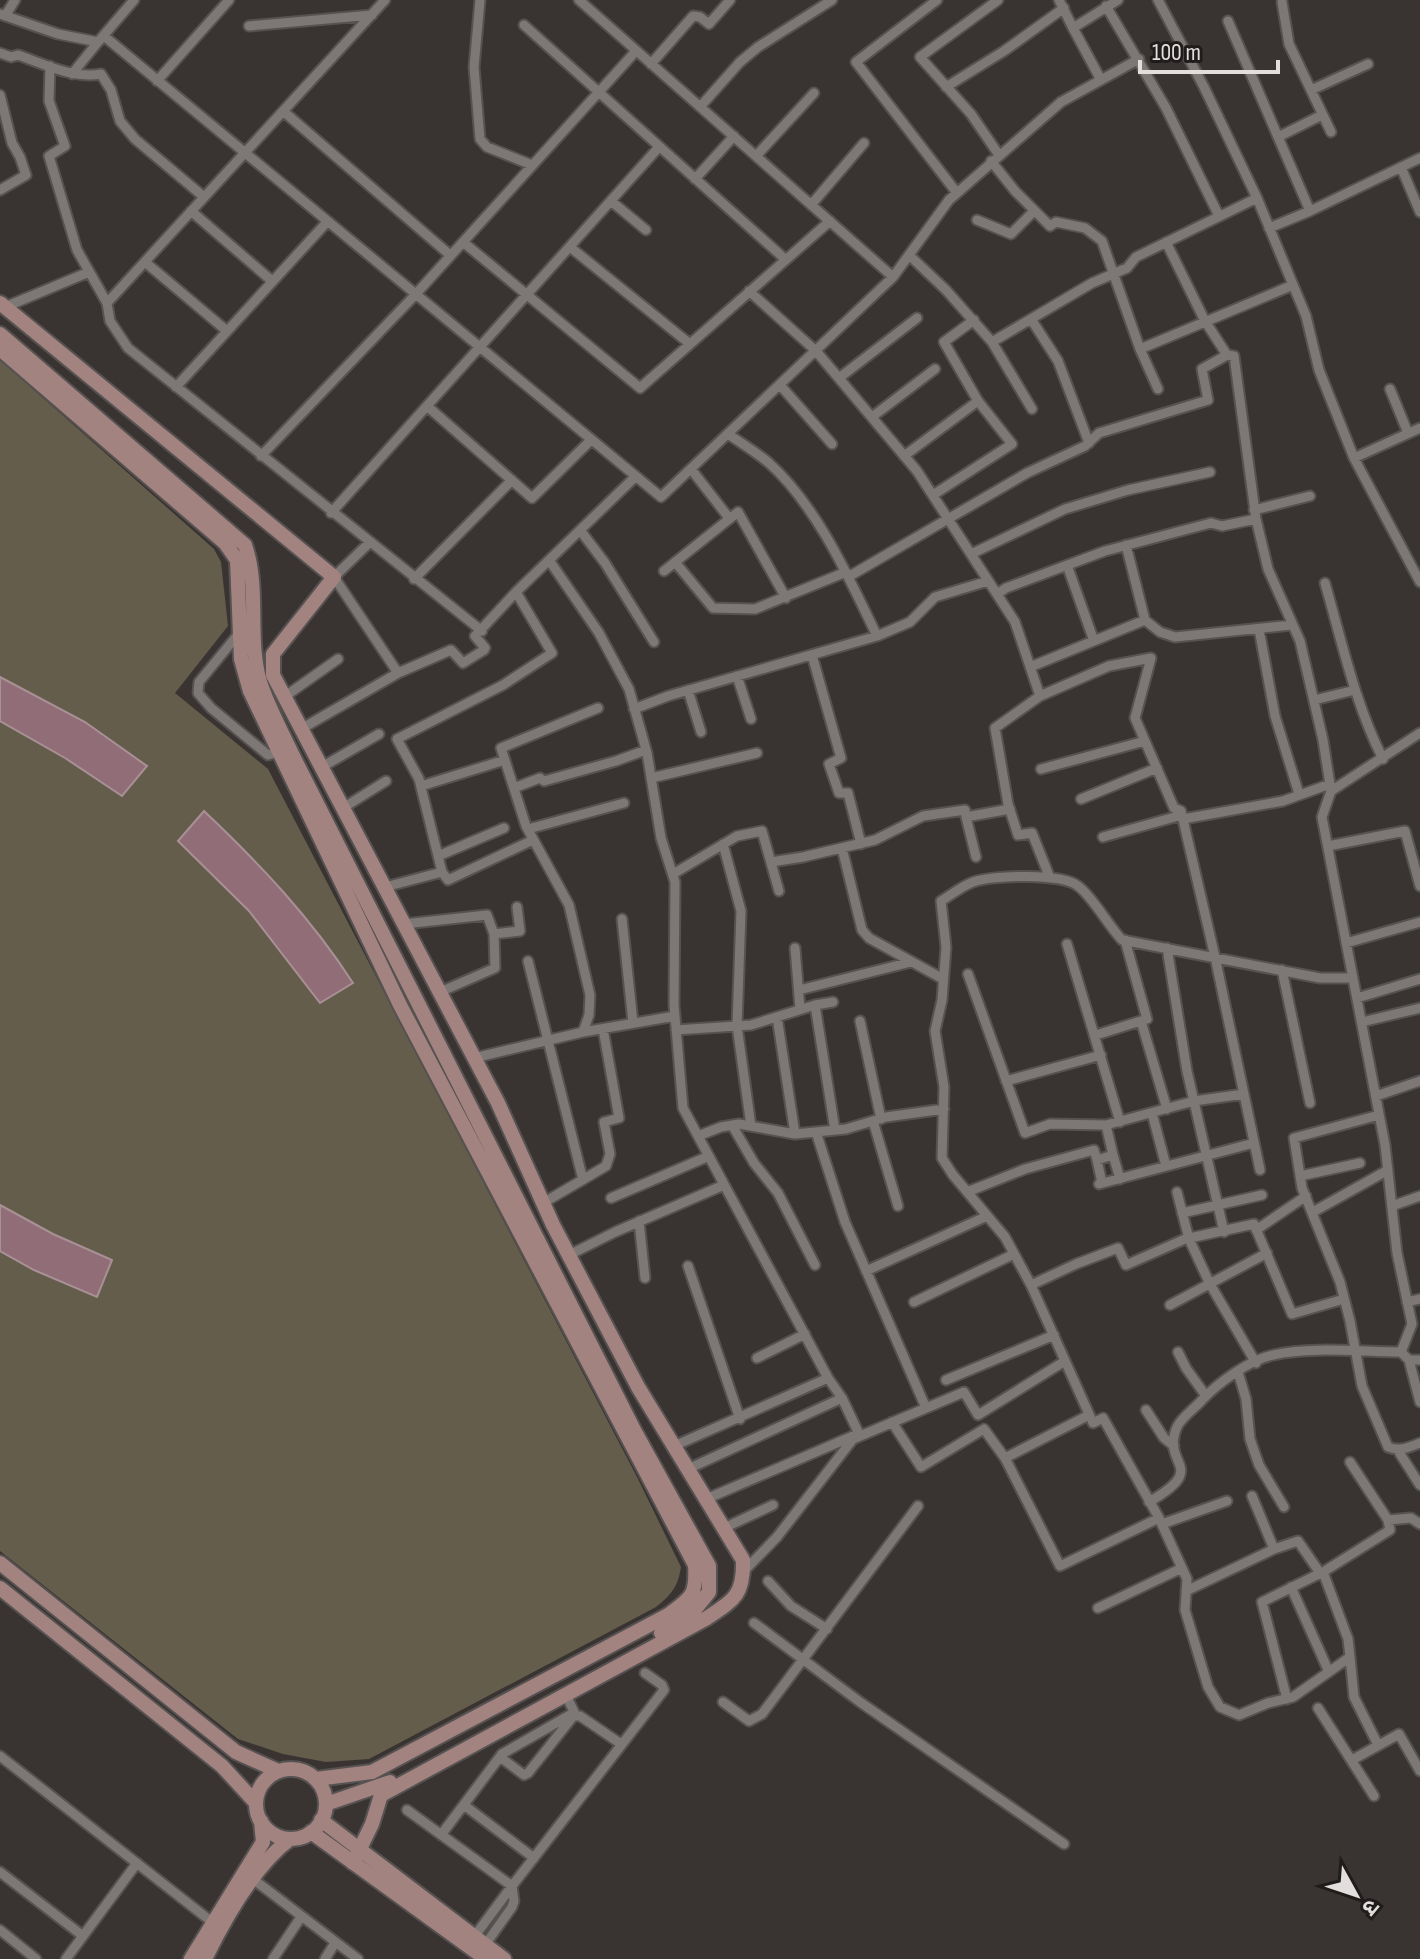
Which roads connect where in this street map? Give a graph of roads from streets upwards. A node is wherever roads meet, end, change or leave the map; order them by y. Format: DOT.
graph roads {
  1 [pos="15,0"];
  2 [pos="134,0"];
  3 [pos="229,0"];
  4 [pos="385,0"];
  5 [pos="480,0"];
  6 [pos="579,0"];
  7 [pos="730,0"];
  8 [pos="832,0"];
  9 [pos="937,0"];
  10 [pos="998,0"];
  11 [pos="1118,0"];
  12 [pos="1158,0"];
  13 [pos="1281,1"];
  14 [pos="1061,4"];
  15 [pos="1106,6"];
  16 [pos="2,15"];
  17 [pos="372,15"];
  18 [pos="1228,21"];
  19 [pos="524,25"];
  20 [pos="249,26"];
  21 [pos="1073,28"];
  22 [pos="101,39"];
  23 [pos="636,51"];
  24 [pos="0,53"];
  25 [pos="1139,59"];
  26 [pos="651,64"];
  27 [pos="1368,64"];
  28 [pos="50,66"];
  29 [pos="72,74"];
  30 [pos="1101,80"];
  31 [pos="157,81"];
  32 [pos="946,87"];
  33 [pos="1311,90"];
  34 [pos="598,93"];
  35 [pos="814,93"];
  36 [pos="0,95"];
  37 [pos="700,107"];
  38 [pos="283,111"];
  39 [pos="1322,115"];
  40 [pos="1331,132"];
  41 [pos="734,136"];
  42 [pos="1278,137"];
  43 [pos="864,143"];
  44 [pos="659,147"];
  45 [pos="244,153"];
  46 [pos="756,156"];
  47 [pos="995,158"];
  48 [pos="1420,158"];
  49 [pos="532,165"];
  50 [pos="1401,167"];
  51 [pos="695,179"];
  52 [pos="0,190"];
  53 [pos="957,193"];
  54 [pos="204,197"];
  55 [pos="1257,198"];
  56 [pos="611,201"];
  57 [pos="811,205"];
  58 [pos="191,211"];
  59 [pos="1034,211"];
  60 [pos="1310,211"];
  61 [pos="1420,212"];
  62 [pos="1219,216"];
  63 [pos="977,220"];
  64 [pos="830,221"];
  65 [pos="327,222"];
  66 [pos="1269,228"];
  67 [pos="646,230"];
  68 [pos="463,242"];
  69 [pos="1166,242"];
  70 [pos="570,247"];
  71 [pos="450,255"];
  72 [pos="909,255"];
  73 [pos="785,259"];
  74 [pos="145,262"];
  75 [pos="89,272"];
  76 [pos="1112,275"];
  77 [pos="893,277"];
  78 [pos="272,281"];
  79 [pos="1293,285"];
  80 [pos="749,291"];
  81 [pos="415,295"];
  82 [pos="527,295"];
  83 [pos="107,303"];
  84 [pos="3,305"];
  85 [pos="917,318"];
  86 [pos="1031,319"];
  87 [pos="974,320"];
  88 [pos="1205,321"];
  89 [pos="227,331"];
  90 [pos="0,334"];
  91 [pos="992,342"];
  92 [pos="690,344"];
  93 [pos="479,348"];
  94 [pos="0,349"];
  95 [pos="1140,349"];
  96 [pos="816,351"];
  97 [pos="1227,355"];
  98 [pos="935,369"];
  99 [pos="839,378"];
  100 [pos="780,385"];
  101 [pos="176,387"];
  102 [pos="1158,389"];
  103 [pos="1390,389"];
  104 [pos="978,401"];
  105 [pos="427,406"];
  106 [pos="1032,409"];
  107 [pos="872,417"];
  108 [pos="1420,428"];
  109 [pos="1408,433"];
  110 [pos="728,434"];
  111 [pos="591,440"];
  112 [pos="1089,443"];
  113 [pos="832,444"];
  114 [pos="261,456"];
  115 [pos="904,456"];
  116 [pos="1354,458"];
  117 [pos="691,469"];
  118 [pos="1210,472"];
  119 [pos="635,477"];
  120 [pos="512,480"];
  121 [pos="933,495"];
  122 [pos="1310,496"];
  123 [pos="331,513"];
  124 [pos="1255,514"];
  125 [pos="729,518"];
  126 [pos="948,518"];
  127 [pos="580,530"];
  128 [pos="369,543"];
  129 [pos="1126,545"];
  130 [pos="971,554"];
  131 [pos="549,560"];
  132 [pos="675,562"];
  133 [pos="1067,565"];
  134 [pos="664,571"];
  135 [pos="847,574"];
  136 [pos="334,577"];
  137 [pos="414,579"];
  138 [pos="988,581"];
  139 [pos="1420,582"];
  140 [pos="1325,583"];
  141 [pos="516,592"];
  142 [pos="997,594"];
  143 [pos="786,598"];
  144 [pos="1145,620"];
  145 [pos="1292,625"];
  146 [pos="1259,629"];
  147 [pos="482,631"];
  148 [pos="247,633"];
  149 [pos="877,636"];
  150 [pos="1094,641"];
  151 [pos="654,642"];
  152 [pos="273,654"];
  153 [pos="812,655"];
  154 [pos="338,659"];
  155 [pos="1030,667"];
  156 [pos="398,673"];
  157 [pos="737,676"];
  158 [pos="688,690"];
  159 [pos="1355,690"];
  160 [pos="1040,696"];
  161 [pos="284,697"];
  162 [pos="1314,700"];
  163 [pos="598,708"];
  164 [pos="634,709"];
  165 [pos="751,719"];
  166 [pos="301,729"];
  167 [pos="701,732"];
  168 [pos="1420,733"];
  169 [pos="379,734"];
  170 [pos="1145,741"];
  171 [pos="646,750"];
  172 [pos="279,752"];
  173 [pos="757,753"];
  174 [pos="1383,759"];
  175 [pos="505,760"];
  176 [pos="322,767"];
  177 [pos="1157,768"];
  178 [pos="1041,769"];
  179 [pos="651,778"];
  180 [pos="386,781"];
  181 [pos="421,786"];
  182 [pos="514,788"];
  183 [pos="1331,788"];
  184 [pos="1299,794"];
  185 [pos="1081,799"];
  186 [pos="624,803"];
  187 [pos="343,808"];
  188 [pos="1010,809"];
  189 [pos="966,817"];
  190 [pos="1182,817"];
  191 [pos="504,828"];
  192 [pos="528,829"];
  193 [pos="1103,837"];
  194 [pos="533,840"];
  195 [pos="723,844"];
  196 [pos="861,844"];
  197 [pos="1328,846"];
  198 [pos="842,848"];
  199 [pos="438,856"];
  200 [pos="976,857"];
  201 [pos="771,862"];
  202 [pos="442,872"];
  203 [pos="673,874"];
  204 [pos="1050,878"];
  205 [pos="1420,886"];
  206 [pos="385,887"];
  207 [pos="779,891"];
  208 [pos="517,907"];
  209 [pos="622,919"];
  210 [pos="1420,922"];
  211 [pos="404,924"];
  212 [pos="494,934"];
  213 [pos="1125,940"];
  214 [pos="1346,943"];
  215 [pos="1067,944"];
  216 [pos="795,948"];
  217 [pos="1167,948"];
  218 [pos="1215,957"];
  219 [pos="528,961"];
  220 [pos="911,962"];
  221 [pos="1282,970"];
  222 [pos="968,974"];
  223 [pos="1353,978"];
  224 [pos="943,979"];
  225 [pos="1420,979"];
  226 [pos="799,990"];
  227 [pos="440,992"];
  228 [pos="1357,998"];
  229 [pos="833,1002"];
  230 [pos="815,1005"];
  231 [pos="1420,1008"];
  232 [pos="800,1009"];
  233 [pos="675,1016"];
  234 [pos="777,1017"];
  235 [pos="860,1021"];
  236 [pos="1141,1021"];
  237 [pos="1362,1022"];
  238 [pos="633,1023"];
  239 [pos="737,1026"];
  240 [pos="603,1029"];
  241 [pos="676,1030"];
  242 [pos="583,1032"];
  243 [pos="1096,1035"];
  244 [pos="546,1041"];
  245 [pos="1101,1055"];
  246 [pos="474,1058"];
  247 [pos="1006,1081"];
  248 [pos="1420,1081"];
  249 [pos="1244,1094"];
  250 [pos="1376,1096"];
  251 [pos="1194,1101"];
  252 [pos="1310,1103"];
  253 [pos="944,1109"];
  254 [pos="1167,1109"];
  255 [pos="1152,1113"];
  256 [pos="1379,1115"];
  257 [pos="877,1120"];
  258 [pos="1120,1122"];
  259 [pos="732,1125"];
  260 [pos="1106,1125"];
  261 [pos="751,1126"];
  262 [pos="835,1130"];
  263 [pos="816,1132"];
  264 [pos="795,1134"];
  265 [pos="698,1136"];
  266 [pos="1254,1143"];
  267 [pos="1113,1155"];
  268 [pos="1206,1155"];
  269 [pos="709,1156"];
  270 [pos="1097,1160"];
  271 [pos="1360,1163"];
  272 [pos="1166,1166"];
  273 [pos="1260,1170"];
  274 [pos="1388,1170"];
  275 [pos="1300,1176"];
  276 [pos="1120,1179"];
  277 [pos="583,1180"];
  278 [pos="724,1185"];
  279 [pos="967,1192"];
  280 [pos="1177,1192"];
  281 [pos="1262,1195"];
  282 [pos="1306,1196"];
  283 [pos="1420,1196"];
  284 [pos="611,1198"];
  285 [pos="543,1203"];
  286 [pos="1218,1205"];
  287 [pos="898,1206"];
  288 [pos="1392,1206"];
  289 [pos="1313,1212"];
  290 [pos="1182,1213"];
  291 [pos="987,1216"];
  292 [pos="639,1221"];
  293 [pos="1256,1230"];
  294 [pos="1224,1232"];
  295 [pos="1189,1239"];
  296 [pos="1267,1253"];
  297 [pos="1014,1254"];
  298 [pos="572,1261"];
  299 [pos="815,1265"];
  300 [pos="688,1266"];
  301 [pos="866,1271"];
  302 [pos="557,1277"];
  303 [pos="645,1278"];
  304 [pos="1210,1284"];
  305 [pos="1031,1285"];
  306 [pos="1344,1299"];
  307 [pos="1420,1299"];
  308 [pos="914,1302"];
  309 [pos="1407,1302"];
  310 [pos="1170,1305"];
  311 [pos="805,1334"];
  312 [pos="1054,1335"];
  313 [pos="1178,1352"];
  314 [pos="1357,1352"];
  315 [pos="1410,1357"];
  316 [pos="757,1358"];
  317 [pos="1065,1361"];
  318 [pos="1256,1363"];
  319 [pos="1238,1372"];
  320 [pos="828,1378"];
  321 [pos="946,1380"];
  322 [pos="1206,1396"];
  323 [pos="842,1398"];
  324 [pos="1420,1402"];
  325 [pos="926,1408"];
  326 [pos="1146,1410"];
  327 [pos="1089,1415"];
  328 [pos="740,1419"];
  329 [pos="892,1422"];
  330 [pos="858,1437"];
  331 [pos="1420,1443"];
  332 [pos="674,1446"];
  333 [pos="1174,1446"];
  334 [pos="1397,1449"];
  335 [pos="1005,1458"];
  336 [pos="1350,1462"];
  337 [pos="688,1469"];
  338 [pos="1420,1485"];
  339 [pos="1252,1496"];
  340 [pos="706,1499"];
  341 [pos="1227,1501"];
  342 [pos="1149,1502"];
  343 [pos="773,1505"];
  344 [pos="918,1506"];
  345 [pos="1284,1507"];
  346 [pos="1388,1520"];
  347 [pos="1160,1521"];
  348 [pos="1420,1524"];
  349 [pos="724,1528"];
  350 [pos="1274,1549"];
  351 [pos="0,1563"];
  352 [pos="1182,1568"];
  353 [pos="743,1572"];
  354 [pos="1321,1573"];
  355 [pos="768,1581"];
  356 [pos="1291,1587"];
  357 [pos="0,1588"];
  358 [pos="1186,1591"];
  359 [pos="1098,1608"];
  360 [pos="754,1623"];
  361 [pos="827,1629"];
  362 [pos="1350,1657"];
  363 [pos="805,1659"];
  364 [pos="1329,1672"];
  365 [pos="645,1673"];
  366 [pos="566,1695"];
  367 [pos="1287,1699"];
  368 [pos="723,1702"];
  369 [pos="1318,1708"];
  370 [pos="575,1714"];
  371 [pos="621,1744"];
  372 [pos="1378,1745"];
  373 [pos="0,1756"];
  374 [pos="500,1757"];
  375 [pos="1352,1760"];
  376 [pos="278,1771"];
  377 [pos="1420,1771"];
  378 [pos="316,1779"];
  379 [pos="1374,1796"];
  380 [pos="256,1803"];
  381 [pos="326,1804"];
  382 [pos="464,1805"];
  383 [pos="407,1810"];
  384 [pos="321,1820"];
  385 [pos="261,1821"];
  386 [pos="311,1832"];
  387 [pos="441,1835"];
  388 [pos="290,1839"];
  389 [pos="1064,1844"];
  390 [pos="356,1857"];
  391 [pos="534,1858"];
  392 [pos="137,1863"];
  393 [pos="0,1872"];
  394 [pos="253,1879"];
  395 [pos="512,1886"];
  396 [pos="436,1916"];
  397 [pos="301,1917"];
  398 [pos="212,1922"];
  399 [pos="0,1930"];
  400 [pos="83,1936"];
  401 [pos="335,1943"];
  402 [pos="481,1947"];
  403 [pos="36,1959"];
  404 [pos="66,1959"];
  405 [pos="191,1959"];
  406 [pos="205,1959"];
  407 [pos="273,1959"];
  408 [pos="325,1959"];
  409 [pos="358,1959"];
  410 [pos="504,1959"];
  1 -- 16 [label="street"];
  2 -- 22 [label="street"];
  3 -- 31 [label="street"];
  4 -- 17 [label="street"];
  5 -- 49 [label="street"];
  6 -- 23 [label="street"];
  7 -- 26 [label="street"];
  8 -- 37 [label="street"];
  9 -- 53 [label="street"];
  10 -- 32 [label="street"];
  11 -- 15 [label="street"];
  12 -- 55 [label="street"];
  13 -- 33 [label="street"];
  14 -- 21 [label="street"];
  14 -- 32 [label="street"];
  15 -- 21 [label="street"];
  15 -- 25 [label="street"];
  16 -- 22 [label="street"];
  17 -- 20 [label="street"];
  17 -- 38 [label="street"];
  18 -- 42 [label="street"];
  19 -- 34 [label="street"];
  21 -- 30 [label="street"];
  22 -- 29 [label="street"];
  22 -- 31 [label="street"];
  23 -- 26 [label="street"];
  23 -- 34 [label="street"];
  24 -- 28 [label="street"];
  25 -- 30 [label="street"];
  25 -- 62 [label="street"];
  26 -- 37 [label="street"];
  27 -- 33 [label="street"];
  28 -- 29 [label="street"];
  28 -- 75 [label="street"];
  29 -- 54 [label="street"];
  30 -- 47 [label="street"];
  31 -- 45 [label="street"];
  32 -- 47 [label="street"];
  33 -- 39 [label="street"];
  34 -- 44 [label="street"];
  34 -- 49 [label="street"];
  35 -- 46 [label="street"];
  36 -- 52 [label="street"];
  37 -- 41 [label="street"];
  38 -- 45 [label="street"];
  38 -- 71 [label="street"];
  39 -- 40 [label="street"];
  39 -- 42 [label="street"];
  41 -- 46 [label="street"];
  41 -- 51 [label="street"];
  42 -- 60 [label="street"];
  43 -- 57 [label="street"];
  44 -- 51 [label="street"];
  44 -- 56 [label="street"];
  45 -- 54 [label="street"];
  45 -- 65 [label="street"];
  46 -- 57 [label="street"];
  47 -- 53 [label="street"];
  47 -- 59 [label="street"];
  48 -- 50 [label="street"];
  49 -- 68 [label="street"];
  50 -- 60 [label="street"];
  50 -- 61 [label="street"];
  51 -- 73 [label="street"];
  53 -- 72 [label="street"];
  54 -- 58 [label="street"];
  55 -- 62 [label="street"];
  55 -- 66 [label="street"];
  56 -- 67 [label="street"];
  56 -- 70 [label="street"];
  57 -- 64 [label="street"];
  58 -- 74 [label="street"];
  58 -- 78 [label="street"];
  59 -- 63 [label="street"];
  59 -- 76 [label="street"];
  60 -- 66 [label="street"];
  62 -- 69 [label="street"];
  64 -- 73 [label="street"];
  64 -- 77 [label="street"];
  65 -- 78 [label="street"];
  65 -- 81 [label="street"];
  66 -- 79 [label="street"];
  68 -- 71 [label="street"];
  68 -- 82 [label="street"];
  69 -- 76 [label="street"];
  69 -- 88 [label="street"];
  70 -- 82 [label="street"];
  70 -- 92 [label="street"];
  71 -- 81 [label="street"];
  72 -- 77 [label="street"];
  72 -- 87 [label="street"];
  73 -- 80 [label="street"];
  74 -- 83 [label="street"];
  74 -- 89 [label="street"];
  75 -- 83 [label="street"];
  75 -- 84 [label="street"];
  76 -- 86 [label="street"];
  76 -- 95 [label="street"];
  77 -- 96 [label="street"];
  78 -- 89 [label="street"];
  79 -- 88 [label="street"];
  79 -- 116 [label="street"];
  80 -- 92 [label="street"];
  80 -- 96 [label="street"];
  81 -- 93 [label="street"];
  81 -- 114 [label="street"];
  82 -- 92 [label="street"];
  82 -- 93 [label="street"];
  83 -- 101 [label="street"];
  84 -- 136 [label="street"];
  85 -- 99 [label="street"];
  86 -- 91 [label="street"];
  86 -- 112 [label="street"];
  87 -- 91 [label="street"];
  87 -- 104 [label="street"];
  88 -- 95 [label="street"];
  88 -- 97 [label="street"];
  89 -- 101 [label="street"];
  90 -- 148 [label="street"];
  91 -- 106 [label="street"];
  93 -- 105 [label="street"];
  93 -- 111 [label="street"];
  94 -- 148 [label="street"];
  95 -- 102 [label="street"];
  96 -- 99 [label="street"];
  96 -- 100 [label="street"];
  97 -- 112 [label="street"];
  97 -- 124 [label="street"];
  98 -- 107 [label="street"];
  99 -- 107 [label="street"];
  100 -- 110 [label="street"];
  100 -- 113 [label="street"];
  101 -- 114 [label="street"];
  103 -- 109 [label="street"];
  104 -- 115 [label="street"];
  104 -- 121 [label="street"];
  105 -- 120 [label="street"];
  105 -- 123 [label="street"];
  107 -- 115 [label="street"];
  108 -- 109 [label="street"];
  109 -- 116 [label="street"];
  110 -- 117 [label="street"];
  110 -- 135 [label="street"];
  111 -- 119 [label="street"];
  111 -- 120 [label="street"];
  112 -- 126 [label="street"];
  114 -- 123 [label="street"];
  115 -- 121 [label="street"];
  116 -- 139 [label="street"];
  117 -- 119 [label="street"];
  117 -- 125 [label="street"];
  118 -- 130 [label="street"];
  119 -- 127 [label="street"];
  120 -- 137 [label="street"];
  121 -- 126 [label="street"];
  122 -- 124 [label="street"];
  123 -- 128 [label="street"];
  124 -- 129 [label="street"];
  124 -- 145 [label="street"];
  125 -- 132 [label="street"];
  125 -- 143 [label="street"];
  126 -- 130 [label="street"];
  126 -- 135 [label="street"];
  127 -- 131 [label="street"];
  127 -- 151 [label="street"];
  128 -- 136 [label="street"];
  128 -- 137 [label="street"];
  129 -- 133 [label="street"];
  129 -- 144 [label="street"];
  130 -- 138 [label="street"];
  131 -- 141 [label="street"];
  131 -- 164 [label="street"];
  132 -- 134 [label="street"];
  132 -- 143 [label="street"];
  133 -- 142 [label="street"];
  133 -- 150 [label="street"];
  135 -- 143 [label="street"];
  135 -- 149 [label="street"];
  136 -- 152 [label="street"];
  136 -- 156 [label="street"];
  137 -- 147 [label="street"];
  138 -- 142 [label="street"];
  138 -- 149 [label="street"];
  140 -- 159 [label="street"];
  141 -- 147 [label="street"];
  141 -- 181 [label="street"];
  142 -- 155 [label="street"];
  144 -- 146 [label="street"];
  144 -- 150 [label="street"];
  145 -- 146 [label="street"];
  145 -- 162 [label="street"];
  146 -- 184 [label="street"];
  147 -- 156 [label="street"];
  148 -- 152 [label="street"];
  148 -- 172 [label="street"];
  148 -- 172 [label="street"];
  148 -- 302 [label="street"];
  149 -- 153 [label="street"];
  150 -- 155 [label="street"];
  152 -- 161 [label="street"];
  153 -- 157 [label="street"];
  153 -- 196 [label="street"];
  154 -- 161 [label="street"];
  155 -- 160 [label="street"];
  156 -- 166 [label="street"];
  157 -- 158 [label="street"];
  157 -- 165 [label="street"];
  158 -- 164 [label="street"];
  158 -- 167 [label="street"];
  159 -- 162 [label="street"];
  159 -- 174 [label="street"];
  160 -- 170 [label="street"];
  160 -- 188 [label="street"];
  161 -- 166 [label="street"];
  162 -- 183 [label="street"];
  163 -- 175 [label="street"];
  164 -- 171 [label="street"];
  166 -- 176 [label="street"];
  168 -- 174 [label="street"];
  169 -- 176 [label="street"];
  170 -- 177 [label="street"];
  170 -- 178 [label="street"];
  171 -- 179 [label="street"];
  171 -- 182 [label="street"];
  172 -- 378 [label="street"];
  173 -- 179 [label="street"];
  174 -- 183 [label="street"];
  175 -- 181 [label="street"];
  175 -- 182 [label="street"];
  176 -- 187 [label="street"];
  177 -- 185 [label="street"];
  177 -- 190 [label="street"];
  179 -- 203 [label="street"];
  180 -- 187 [label="street"];
  181 -- 199 [label="street"];
  182 -- 192 [label="street"];
  183 -- 184 [label="street"];
  183 -- 197 [label="street"];
  184 -- 190 [label="street"];
  186 -- 192 [label="street"];
  187 -- 206 [label="street"];
  188 -- 189 [label="street"];
  188 -- 204 [label="street"];
  189 -- 196 [label="street"];
  189 -- 200 [label="street"];
  190 -- 193 [label="street"];
  190 -- 218 [label="street"];
  191 -- 199 [label="street"];
  192 -- 194 [label="street"];
  194 -- 202 [label="street"];
  194 -- 242 [label="street"];
  195 -- 201 [label="street"];
  195 -- 203 [label="street"];
  195 -- 239 [label="street"];
  196 -- 198 [label="street"];
  197 -- 205 [label="street"];
  197 -- 214 [label="street"];
  198 -- 201 [label="street"];
  198 -- 220 [label="street"];
  199 -- 202 [label="street"];
  201 -- 207 [label="street"];
  202 -- 206 [label="street"];
  203 -- 233 [label="street"];
  204 -- 213 [label="street"];
  204 -- 224 [label="street"];
  206 -- 211 [label="street"];
  208 -- 212 [label="street"];
  209 -- 238 [label="street"];
  210 -- 214 [label="street"];
  211 -- 212 [label="street"];
  211 -- 227 [label="street"];
  212 -- 227 [label="street"];
  213 -- 217 [label="street"];
  213 -- 236 [label="street"];
  214 -- 223 [label="street"];
  215 -- 243 [label="street"];
  216 -- 226 [label="street"];
  217 -- 218 [label="street"];
  217 -- 251 [label="street"];
  218 -- 221 [label="street"];
  218 -- 249 [label="street"];
  219 -- 244 [label="street"];
  220 -- 224 [label="street"];
  220 -- 226 [label="street"];
  221 -- 223 [label="street"];
  221 -- 252 [label="street"];
  222 -- 247 [label="street"];
  223 -- 228 [label="street"];
  224 -- 253 [label="street"];
  225 -- 228 [label="street"];
  226 -- 232 [label="street"];
  227 -- 246 [label="street"];
  228 -- 237 [label="street"];
  229 -- 230 [label="street"];
  230 -- 232 [label="street"];
  230 -- 262 [label="street"];
  231 -- 237 [label="street"];
  232 -- 234 [label="street"];
  233 -- 238 [label="street"];
  233 -- 241 [label="street"];
  234 -- 239 [label="street"];
  234 -- 264 [label="street"];
  235 -- 257 [label="street"];
  236 -- 243 [label="street"];
  236 -- 254 [label="street"];
  237 -- 250 [label="street"];
  238 -- 240 [label="street"];
  239 -- 241 [label="street"];
  239 -- 261 [label="street"];
  240 -- 242 [label="street"];
  240 -- 277 [label="street"];
  241 -- 265 [label="street"];
  242 -- 244 [label="street"];
  243 -- 245 [label="street"];
  244 -- 246 [label="street"];
  244 -- 277 [label="street"];
  245 -- 247 [label="street"];
  245 -- 258 [label="street"];
  246 -- 285 [label="street"];
  247 -- 260 [label="street"];
  248 -- 250 [label="street"];
  249 -- 251 [label="street"];
  249 -- 266 [label="street"];
  250 -- 256 [label="street"];
  251 -- 254 [label="street"];
  251 -- 268 [label="street"];
  253 -- 257 [label="street"];
  253 -- 279 [label="street"];
  254 -- 255 [label="street"];
  255 -- 258 [label="street"];
  255 -- 272 [label="street"];
  256 -- 274 [label="street"];
  256 -- 275 [label="street"];
  257 -- 262 [label="street"];
  257 -- 287 [label="street"];
  258 -- 260 [label="street"];
  259 -- 261 [label="street"];
  259 -- 265 [label="street"];
  259 -- 299 [label="street"];
  260 -- 267 [label="street"];
  261 -- 264 [label="street"];
  262 -- 263 [label="street"];
  263 -- 264 [label="street"];
  263 -- 301 [label="street"];
  265 -- 269 [label="street"];
  266 -- 268 [label="street"];
  266 -- 273 [label="street"];
  267 -- 270 [label="street"];
  267 -- 276 [label="street"];
  268 -- 272 [label="street"];
  268 -- 286 [label="street"];
  269 -- 278 [label="street"];
  269 -- 284 [label="street"];
  270 -- 276 [label="street"];
  270 -- 279 [label="street"];
  271 -- 275 [label="street"];
  272 -- 276 [label="street"];
  274 -- 288 [label="street"];
  274 -- 289 [label="street"];
  275 -- 282 [label="street"];
  277 -- 285 [label="street"];
  278 -- 292 [label="street"];
  278 -- 311 [label="street"];
  279 -- 291 [label="street"];
  280 -- 290 [label="street"];
  281 -- 286 [label="street"];
  282 -- 289 [label="street"];
  282 -- 293 [label="street"];
  283 -- 288 [label="street"];
  285 -- 298 [label="street"];
  286 -- 290 [label="street"];
  286 -- 294 [label="street"];
  288 -- 309 [label="street"];
  289 -- 306 [label="street"];
  290 -- 295 [label="street"];
  291 -- 297 [label="street"];
  291 -- 301 [label="street"];
  292 -- 298 [label="street"];
  292 -- 303 [label="street"];
  293 -- 294 [label="street"];
  293 -- 296 [label="street"];
  294 -- 295 [label="street"];
  295 -- 304 [label="street"];
  295 -- 305 [label="street"];
  296 -- 304 [label="street"];
  296 -- 306 [label="street"];
  297 -- 305 [label="street"];
  297 -- 308 [label="street"];
  298 -- 302 [label="street"];
  298 -- 332 [label="street"];
  300 -- 328 [label="street"];
  301 -- 325 [label="street"];
  302 -- 381 [label="street"];
  304 -- 310 [label="street"];
  304 -- 318 [label="street"];
  305 -- 312 [label="street"];
  306 -- 314 [label="street"];
  307 -- 309 [label="street"];
  309 -- 315 [label="street"];
  311 -- 316 [label="street"];
  311 -- 320 [label="street"];
  312 -- 317 [label="street"];
  312 -- 321 [label="street"];
  313 -- 322 [label="street"];
  314 -- 315 [label="street"];
  314 -- 318 [label="street"];
  314 -- 334 [label="street"];
  315 -- 324 [label="street"];
  317 -- 325 [label="street"];
  317 -- 327 [label="street"];
  318 -- 319 [label="street"];
  319 -- 322 [label="street"];
  319 -- 345 [label="street"];
  320 -- 323 [label="street"];
  320 -- 328 [label="street"];
  322 -- 333 [label="street"];
  323 -- 330 [label="street"];
  323 -- 337 [label="street"];
  325 -- 329 [label="street"];
  326 -- 333 [label="street"];
  327 -- 335 [label="street"];
  327 -- 342 [label="street"];
  328 -- 332 [label="street"];
  329 -- 330 [label="street"];
  329 -- 335 [label="street"];
  330 -- 340 [label="street"];
  330 -- 353 [label="street"];
  331 -- 334 [label="street"];
  332 -- 337 [label="street"];
  333 -- 342 [label="street"];
  334 -- 338 [label="street"];
  335 -- 347 [label="street"];
  336 -- 346 [label="street"];
  337 -- 340 [label="street"];
  339 -- 350 [label="street"];
  340 -- 349 [label="street"];
  341 -- 347 [label="street"];
  342 -- 347 [label="street"];
  343 -- 349 [label="street"];
  344 -- 361 [label="street"];
  346 -- 348 [label="street"];
  346 -- 354 [label="street"];
  347 -- 352 [label="street"];
  349 -- 353 [label="street"];
  350 -- 354 [label="street"];
  350 -- 358 [label="street"];
  351 -- 376 [label="street"];
  352 -- 358 [label="street"];
  352 -- 359 [label="street"];
  353 -- 366 [label="street"];
  354 -- 356 [label="street"];
  354 -- 362 [label="street"];
  355 -- 361 [label="street"];
  356 -- 364 [label="street"];
  356 -- 367 [label="street"];
  357 -- 380 [label="street"];
  358 -- 367 [label="street"];
  360 -- 363 [label="street"];
  361 -- 363 [label="street"];
  362 -- 364 [label="street"];
  362 -- 372 [label="street"];
  363 -- 368 [label="street"];
  363 -- 389 [label="street"];
  364 -- 367 [label="street"];
  365 -- 371 [label="street"];
  366 -- 370 [label="street"];
  366 -- 390 [label="street"];
  369 -- 375 [label="street"];
  370 -- 371 [label="street"];
  370 -- 374 [label="street"];
  370 -- 374 [label="street"];
  371 -- 391 [label="street"];
  372 -- 375 [label="street"];
  372 -- 377 [label="street"];
  373 -- 392 [label="street"];
  374 -- 382 [label="street"];
  375 -- 379 [label="street"];
  376 -- 378 [label="street"];
  376 -- 380 [label="street"];
  378 -- 381 [label="street"];
  380 -- 385 [label="street"];
  381 -- 384 [label="street"];
  382 -- 387 [label="street"];
  382 -- 391 [label="street"];
  383 -- 387 [label="street"];
  384 -- 386 [label="street"];
  384 -- 390 [label="street"];
  385 -- 388 [label="street"];
  385 -- 398 [label="street"];
  386 -- 388 [label="street"];
  386 -- 390 [label="street"];
  387 -- 395 [label="street"];
  388 -- 394 [label="street"];
  390 -- 396 [label="street"];
  391 -- 395 [label="street"];
  392 -- 398 [label="street"];
  392 -- 400 [label="street"];
  393 -- 400 [label="street"];
  394 -- 397 [label="street"];
  394 -- 406 [label="street"];
  395 -- 402 [label="street"];
  396 -- 402 [label="street"];
  396 -- 402 [label="street"];
  397 -- 401 [label="street"];
  397 -- 407 [label="street"];
  398 -- 405 [label="street"];
  399 -- 403 [label="street"];
  400 -- 404 [label="street"];
  401 -- 408 [label="street"];
  401 -- 409 [label="street"];
  402 -- 410 [label="street"];
}
